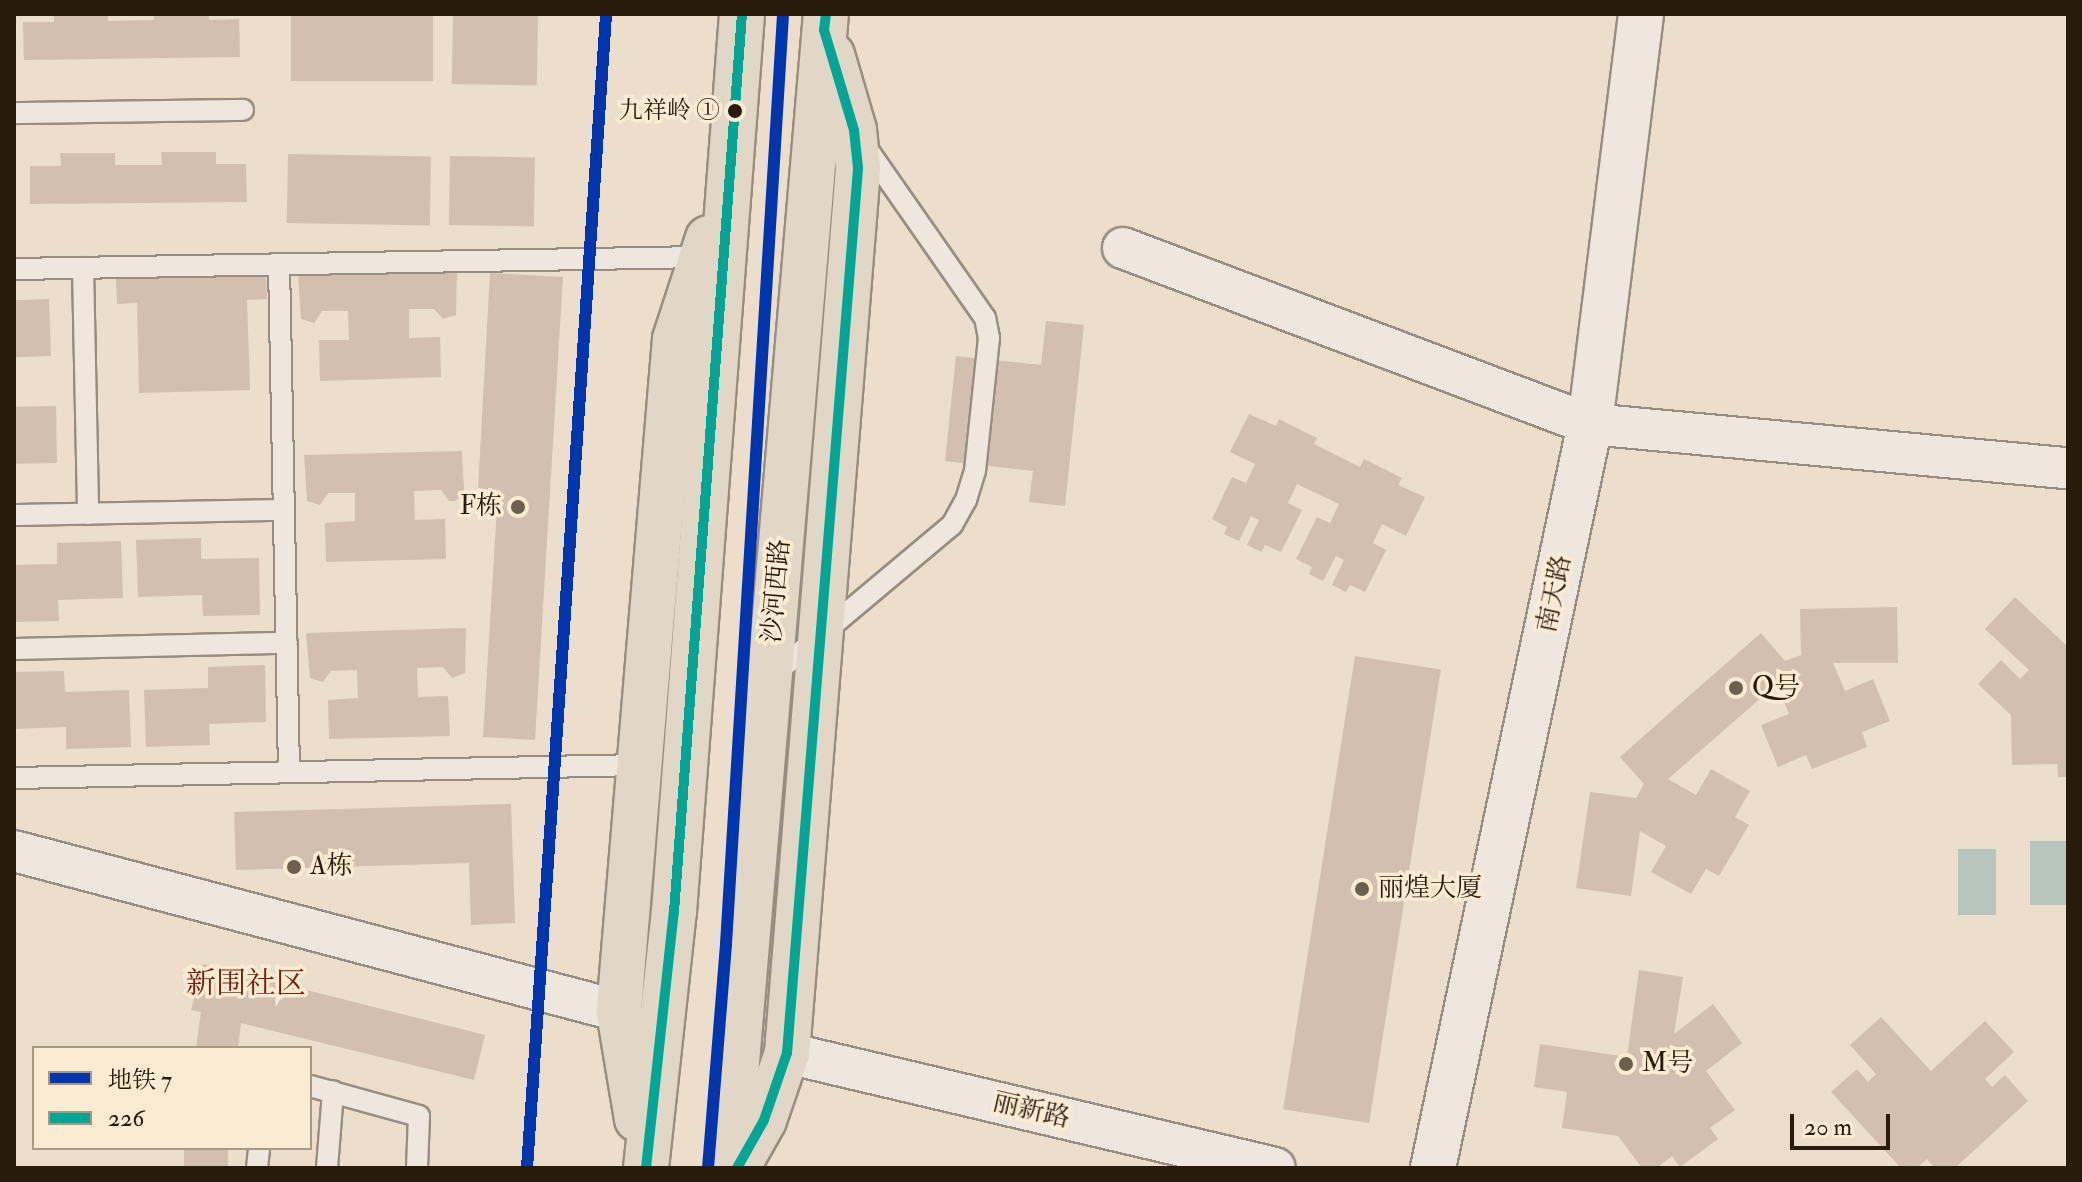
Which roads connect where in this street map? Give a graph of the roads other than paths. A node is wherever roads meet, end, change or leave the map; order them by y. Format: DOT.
graph roads {
  1 [pos="742,14"];
  2 [pos="1641,14"];
  3 [pos="825,22"];
  4 [pos="243,110"];
  5 [pos="14,113"];
  6 [pos="854,130"];
  7 [pos="730,171"];
  8 [pos="1123,248"];
  9 [pos="702,257"];
  10 [pos="279,264"];
  11 [pos="83,268"];
  12 [pos="14,269"];
  13 [pos="1590,424"];
  14 [pos="2068,468"];
  15 [pos="284,510"];
  16 [pos="88,514"];
  17 [pos="14,515"];
  18 [pos="821,634"];
  19 [pos="287,643"];
  20 [pos="14,649"];
  21 [pos="769,677"];
  22 [pos="639,765"];
  23 [pos="289,772"];
  24 [pos="14,778"];
  25 [pos="14,851"];
  26 [pos="619,1011"];
  27 [pos="787,1053"];
  28 [pos="312,1086"];
  29 [pos="333,1091"];
  30 [pos="327,1168"];
  31 [pos="417,1168"];
  32 [pos="644,1168"];
  33 [pos="728,1168"];
  34 [pos="737,1168"];
  35 [pos="1275,1168"];
  36 [pos="1433,1168"];
  1 -- 7 [label="main road"];
  2 -- 13 [label="street, 南天路"];
  3 -- 6 [label="main road"];
  3 -- 21 [label="main road, 沙河西路"];
  4 -- 5 [label="lane"];
  6 -- 18 [label="main road"];
  6 -- 18 [label="lane"];
  7 -- 9 [label="main road"];
  7 -- 32 [label="main road"];
  8 -- 13 [label="street"];
  9 -- 10 [label="lane"];
  9 -- 22 [label="main road"];
  10 -- 11 [label="lane"];
  10 -- 15 [label="lane"];
  11 -- 12 [label="lane"];
  11 -- 16 [label="lane"];
  13 -- 14 [label="street"];
  13 -- 36 [label="street, 南天路"];
  15 -- 16 [label="lane"];
  15 -- 19 [label="lane"];
  16 -- 17 [label="lane"];
  18 -- 21 [label="lane"];
  18 -- 27 [label="main road"];
  19 -- 20 [label="lane"];
  19 -- 23 [label="lane"];
  21 -- 33 [label="main road, 沙河西路"];
  22 -- 23 [label="lane"];
  22 -- 26 [label="main road"];
  23 -- 24 [label="lane"];
  25 -- 26 [label="street"];
  26 -- 32 [label="main road"];
  27 -- 34 [label="main road"];
  27 -- 35 [label="street, 丽新路"];
  28 -- 29 [label="lane"];
  29 -- 30 [label="lane"];
  29 -- 31 [label="lane"];
}
